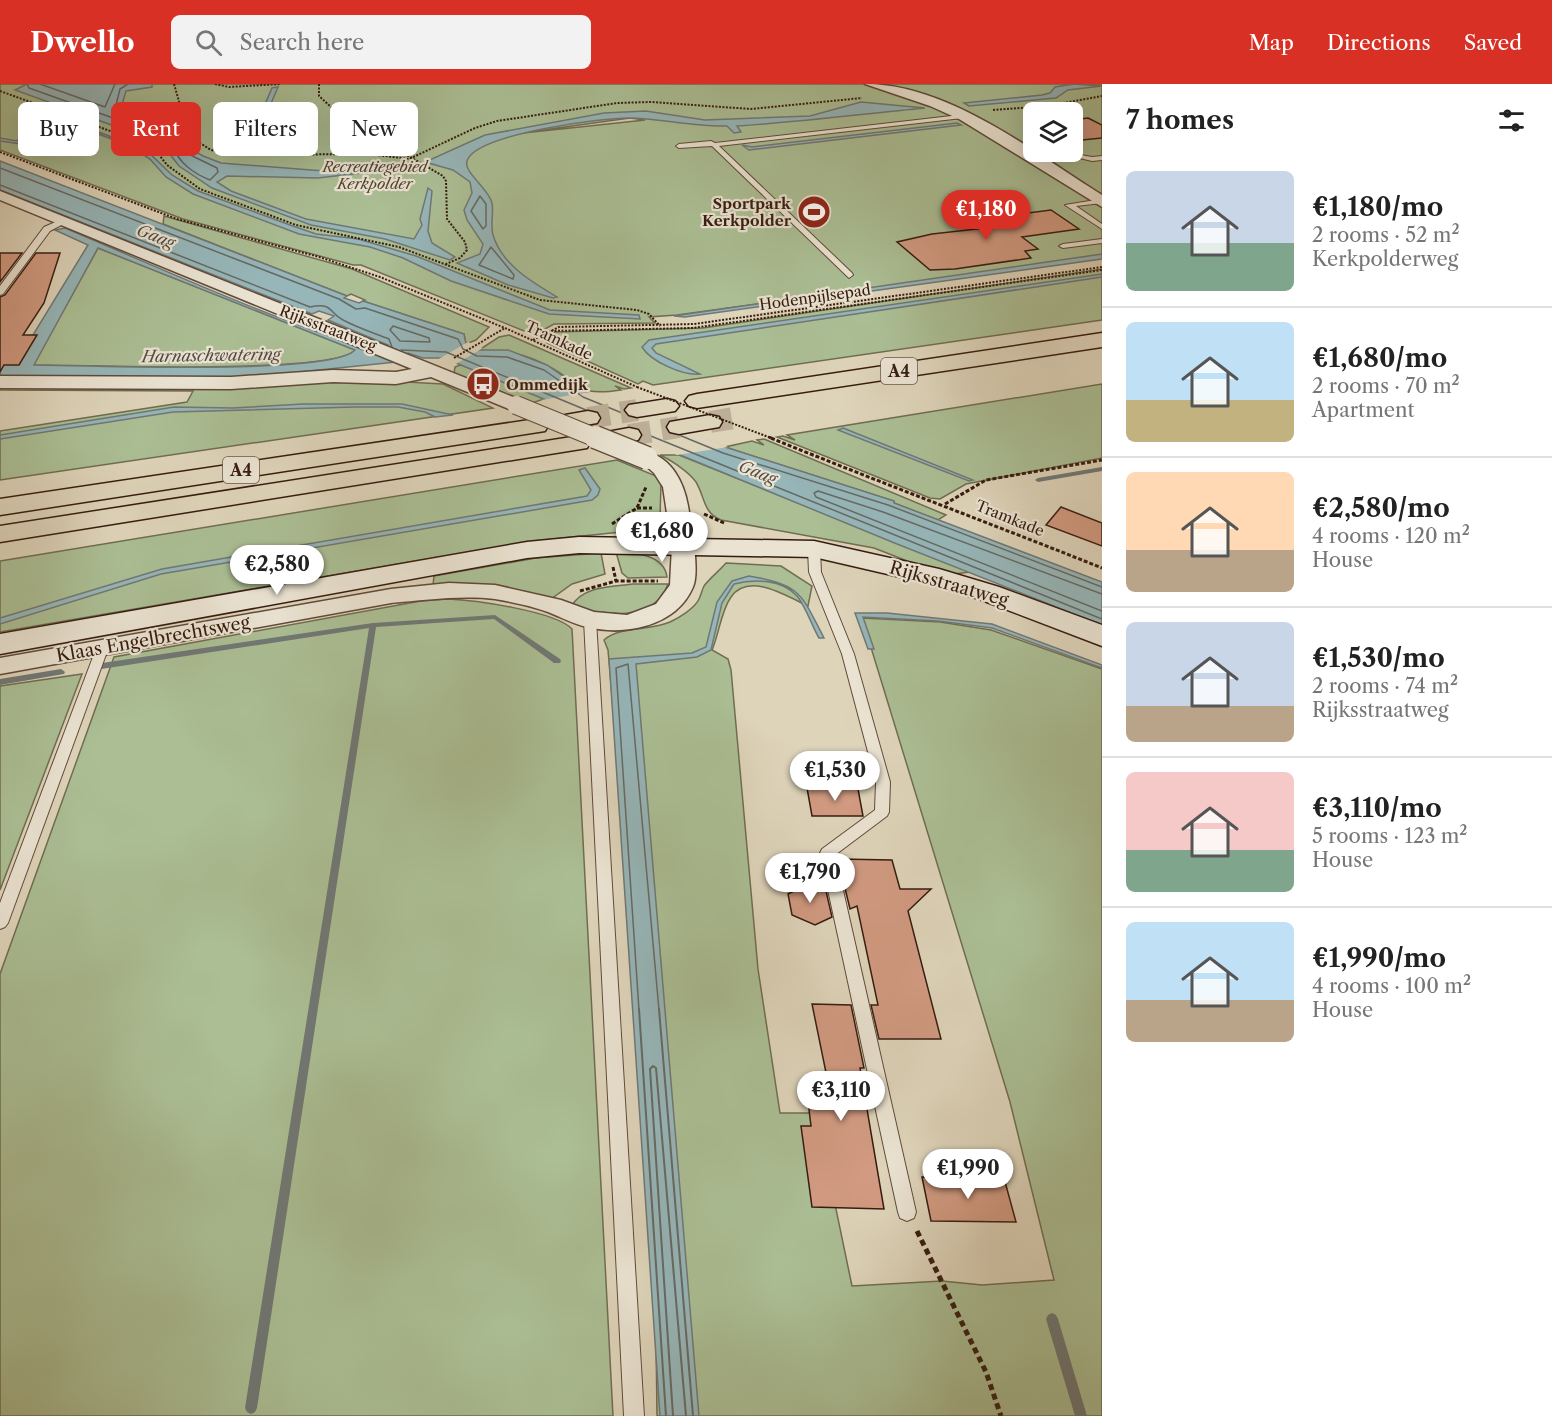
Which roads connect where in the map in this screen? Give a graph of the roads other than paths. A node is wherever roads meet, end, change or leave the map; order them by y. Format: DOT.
graph roads {
  1 [pos="871,84"];
  2 [pos="965,115"];
  3 [pos="679,146"];
  4 [pos="714,146"];
  5 [pos="1023,153"];
  6 [pos="1083,157"];
  7 [pos="1102,158"];
  8 [pos="1037,162"];
  9 [pos="0,195"];
  10 [pos="1101,202"];
  11 [pos="63,222"];
  12 [pos="1102,227"];
  13 [pos="1102,241"];
  14 [pos="1063,246"];
  15 [pos="849,275"];
  16 [pos="0,292"];
  17 [pos="1102,340"];
  18 [pos="1102,362"];
  19 [pos="432,370"];
  20 [pos="0,382"];
  21 [pos="950,386"];
  22 [pos="637,399"];
  23 [pos="697,401"];
  24 [pos="667,406"];
  25 [pos="710,422"];
  26 [pos="536,426"];
  27 [pos="580,427"];
  28 [pos="679,427"];
  29 [pos="0,507"];
  30 [pos="0,534"];
  31 [pos="682,540"];
  32 [pos="803,548"];
  33 [pos="590,620"];
  34 [pos="1102,636"];
  35 [pos="0,644"];
  36 [pos="102,649"];
  37 [pos="0,666"];
  38 [pos="0,923"];
  39 [pos="907,1212"];
  40 [pos="634,1416"];
  1 -- 2 [label="street"];
  2 -- 4 [label="lane"];
  2 -- 5 [label="street"];
  3 -- 4 [label="lane"];
  4 -- 15 [label="lane"];
  6 -- 7 [label="lane"];
  8 -- 10 [label="street"];
  9 -- 11 [label="street, Rijksstraatweg"];
  10 -- 12 [label="lane"];
  11 -- 16 [label="lane"];
  11 -- 19 [label="street, Rijksstraatweg"];
  13 -- 14 [label="lane"];
  17 -- 23 [label="highway, A4"];
  18 -- 21 [label="highway"];
  19 -- 20 [label="street"];
  19 -- 31 [label="street, Rijksstraatweg, bridge"];
  22 -- 24 [label="highway"];
  25 -- 28 [label="highway"];
  26 -- 29 [label="highway, A4"];
  27 -- 30 [label="highway, A4"];
  31 -- 32 [label="main road, Rijksstraatweg"];
  31 -- 33 [label="street, Klaas Engelbrechtsweg"];
  31 -- 35 [label="main road, Klaas Engelbrechtsweg"];
  32 -- 34 [label="main road, Rijksstraatweg"];
  32 -- 39 [label="lane"];
  33 -- 36 [label="street, Klaas Engelbrechtsweg"];
  33 -- 40 [label="lane"];
  36 -- 37 [label="street, Klaas Engelbrechtsweg"];
  36 -- 38 [label="lane"];
}
